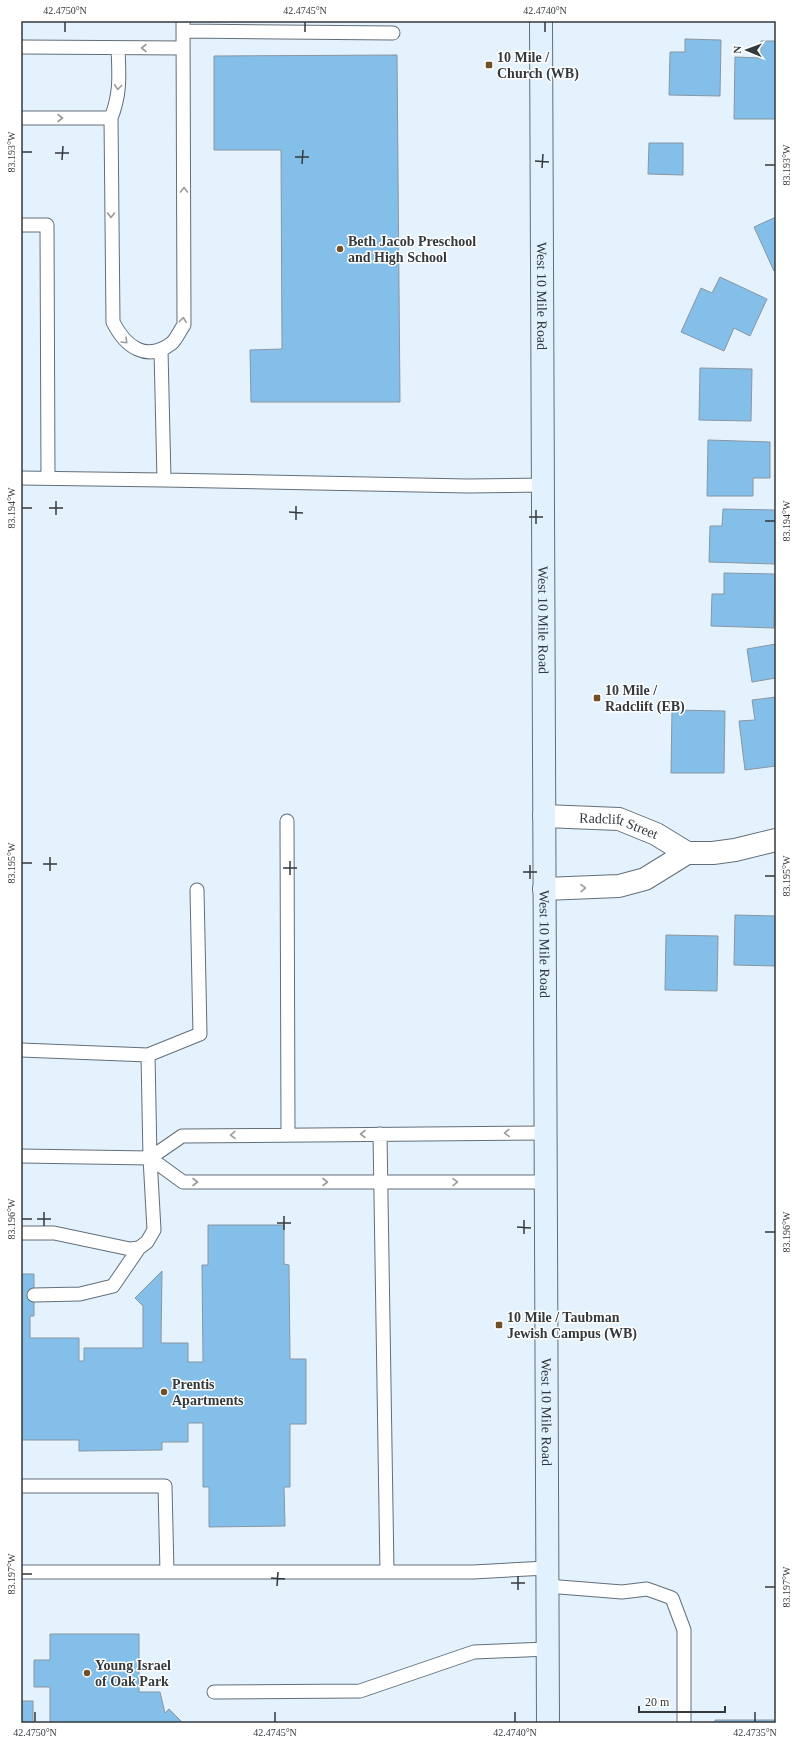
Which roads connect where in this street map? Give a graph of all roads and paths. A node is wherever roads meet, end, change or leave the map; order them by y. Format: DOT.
graph roads {
  1 [pos="541,21"];
  2 [pos="184,26"];
  3 [pos="393,33"];
  4 [pos="21,47"];
  5 [pos="118,48"];
  6 [pos="183,48"];
  7 [pos="21,118"];
  8 [pos="111,118"];
  9 [pos="21,225"];
  10 [pos="161,350"];
  11 [pos="21,478"];
  12 [pos="48,478"];
  13 [pos="164,480"];
  14 [pos="544,485"];
  15 [pos="544,816"];
  16 [pos="286,821"];
  17 [pos="776,840"];
  18 [pos="687,853"];
  19 [pos="544,889"];
  20 [pos="197,890"];
  21 [pos="21,1050"];
  22 [pos="148,1054"];
  23 [pos="546,1133"];
  24 [pos="288,1134"];
  25 [pos="380,1134"];
  26 [pos="21,1156"];
  27 [pos="150,1158"];
  28 [pos="381,1182"];
  29 [pos="546,1182"];
  30 [pos="21,1233"];
  31 [pos="139,1248"];
  32 [pos="34,1295"];
  33 [pos="21,1486"];
  34 [pos="21,1572"];
  35 [pos="167,1572"];
  36 [pos="387,1572"];
  37 [pos="547,1577"];
  38 [pos="548,1649"];
  39 [pos="214,1692"];
  40 [pos="548,1723"];
  41 [pos="684,1723"];
  1 -- 14 [label="main road, West 10 Mile Road"];
  2 -- 3 [label="lane"];
  2 -- 6 [label="lane"];
  4 -- 5 [label="lane"];
  6 -- 5 [label="lane, one-way"];
  5 -- 8 [label="lane, one-way"];
  10 -- 6 [label="lane, one-way"];
  7 -- 8 [label="lane, one-way"];
  8 -- 10 [label="lane, one-way"];
  9 -- 12 [label="lane"];
  10 -- 13 [label="lane"];
  11 -- 12 [label="lane"];
  12 -- 13 [label="lane"];
  13 -- 14 [label="lane"];
  14 -- 15 [label="main road, West 10 Mile Road"];
  15 -- 18 [label="street, Radclift Street"];
  15 -- 19 [label="main road, West 10 Mile Road"];
  16 -- 24 [label="lane"];
  17 -- 18 [label="street"];
  19 -- 18 [label="street, one-way"];
  19 -- 23 [label="main road, West 10 Mile Road"];
  20 -- 22 [label="lane"];
  21 -- 22 [label="lane"];
  22 -- 27 [label="lane"];
  23 -- 25 [label="lane, one-way"];
  23 -- 29 [label="main road, West 10 Mile Road"];
  25 -- 24 [label="lane, one-way"];
  24 -- 27 [label="lane, one-way"];
  25 -- 28 [label="lane"];
  26 -- 27 [label="lane"];
  27 -- 28 [label="lane, one-way"];
  27 -- 31 [label="lane"];
  28 -- 29 [label="lane, one-way"];
  28 -- 36 [label="lane"];
  29 -- 37 [label="main road, West 10 Mile Road"];
  30 -- 31 [label="lane"];
  31 -- 32 [label="lane"];
  33 -- 35 [label="lane"];
  34 -- 35 [label="lane"];
  35 -- 36 [label="lane"];
  36 -- 37 [label="lane"];
  37 -- 38 [label="main road, West 10 Mile Road"];
  37 -- 41 [label="lane"];
  38 -- 39 [label="lane"];
  38 -- 40 [label="main road, West 10 Mile Road"];
}
